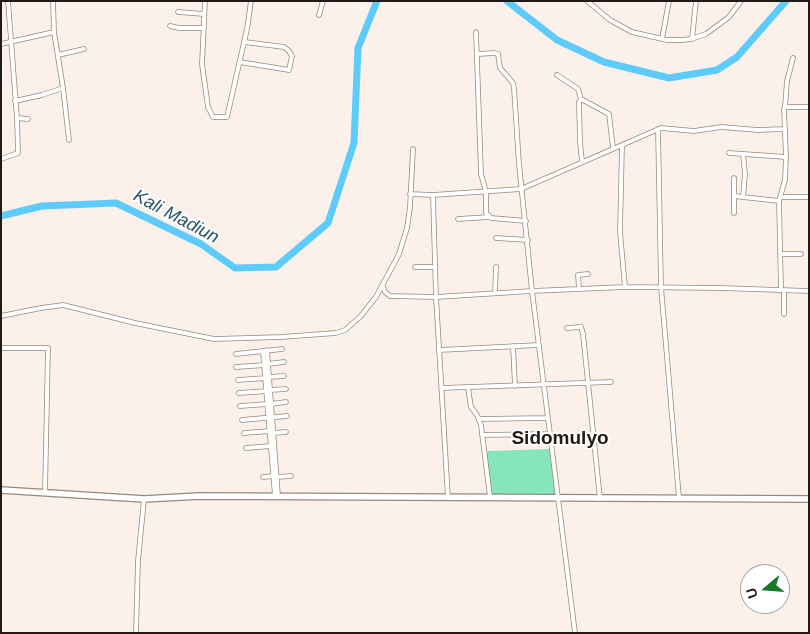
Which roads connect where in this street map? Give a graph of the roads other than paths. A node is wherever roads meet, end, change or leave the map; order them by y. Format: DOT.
graph roads {
  1 [pos="8,1"];
  2 [pos="54,1"];
  3 [pos="205,1"];
  4 [pos="251,1"];
  5 [pos="323,1"];
  6 [pos="587,1"];
  7 [pos="669,1"];
  8 [pos="696,1"];
  9 [pos="742,1"];
  10 [pos="178,12"];
  11 [pos="204,14"];
  12 [pos="319,15"];
  13 [pos="170,26"];
  14 [pos="204,28"];
  15 [pos="54,32"];
  16 [pos="476,32"];
  17 [pos="662,38"];
  18 [pos="692,39"];
  19 [pos="10,42"];
  20 [pos="244,42"];
  21 [pos="1,44"];
  22 [pos="84,49"];
  23 [pos="477,54"];
  24 [pos="58,55"];
  25 [pos="793,58"];
  26 [pos="240,62"];
  27 [pos="557,76"];
  28 [pos="63,88"];
  29 [pos="581,99"];
  30 [pos="15,102"];
  31 [pos="785,107"];
  32 [pos="809,107"];
  33 [pos="17,118"];
  34 [pos="28,118"];
  35 [pos="658,129"];
  36 [pos="784,129"];
  37 [pos="69,140"];
  38 [pos="622,145"];
  39 [pos="613,148"];
  40 [pos="412,149"];
  41 [pos="729,153"];
  42 [pos="742,154"];
  43 [pos="786,157"];
  44 [pos="1,159"];
  45 [pos="582,161"];
  46 [pos="734,178"];
  47 [pos="521,189"];
  48 [pos="486,192"];
  49 [pos="410,194"];
  50 [pos="433,195"];
  51 [pos="734,196"];
  52 [pos="744,197"];
  53 [pos="809,197"];
  54 [pos="780,199"];
  55 [pos="734,213"];
  56 [pos="489,217"];
  57 [pos="458,218"];
  58 [pos="526,221"];
  59 [pos="496,238"];
  60 [pos="528,240"];
  61 [pos="780,254"];
  62 [pos="801,254"];
  63 [pos="434,267"];
  64 [pos="496,267"];
  65 [pos="415,268"];
  66 [pos="588,274"];
  67 [pos="383,286"];
  68 [pos="625,287"];
  69 [pos="661,287"];
  70 [pos="579,289"];
  71 [pos="782,290"];
  72 [pos="532,291"];
  73 [pos="809,292"];
  74 [pos="495,293"];
  75 [pos="436,297"];
  76 [pos="784,314"];
  77 [pos="1,316"];
  78 [pos="567,328"];
  79 [pos="513,346"];
  80 [pos="539,346"];
  81 [pos="1,348"];
  82 [pos="282,349"];
  83 [pos="439,350"];
  84 [pos="265,351"];
  85 [pos="236,354"];
  86 [pos="284,362"];
  87 [pos="266,364"];
  88 [pos="236,367"];
  89 [pos="284,376"];
  90 [pos="267,378"];
  91 [pos="238,380"];
  92 [pos="611,382"];
  93 [pos="589,383"];
  94 [pos="543,384"];
  95 [pos="516,386"];
  96 [pos="441,388"];
  97 [pos="468,388"];
  98 [pos="286,389"];
  99 [pos="268,391"];
  100 [pos="239,393"];
  101 [pos="286,402"];
  102 [pos="269,404"];
  103 [pos="240,406"];
  104 [pos="287,416"];
  105 [pos="547,418"];
  106 [pos="271,419"];
  107 [pos="479,419"];
  108 [pos="242,420"];
  109 [pos="272,432"];
  110 [pos="286,432"];
  111 [pos="244,433"];
  112 [pos="482,434"];
  113 [pos="549,434"];
  114 [pos="271,446"];
  115 [pos="246,448"];
  116 [pos="291,476"];
  117 [pos="263,477"];
  118 [pos="275,477"];
  119 [pos="1,490"];
  120 [pos="45,493"];
  121 [pos="277,496"];
  122 [pos="490,497"];
  123 [pos="448,498"];
  124 [pos="558,498"];
  125 [pos="679,498"];
  126 [pos="144,499"];
  127 [pos="600,499"];
  128 [pos="809,499"];
  129 [pos="136,633"];
  130 [pos="575,633"];
  1 -- 19 [label="street"];
  2 -- 15 [label="street"];
  3 -- 11 [label="street"];
  4 -- 20 [label="street"];
  5 -- 12 [label="street"];
  6 -- 17 [label="street"];
  7 -- 17 [label="street"];
  8 -- 18 [label="street"];
  9 -- 18 [label="street"];
  10 -- 11 [label="street"];
  11 -- 14 [label="street"];
  13 -- 14 [label="street"];
  14 -- 26 [label="street"];
  15 -- 19 [label="street"];
  15 -- 24 [label="street"];
  16 -- 23 [label="street"];
  17 -- 18 [label="street"];
  19 -- 21 [label="street"];
  19 -- 30 [label="street"];
  20 -- 26 [label="street"];
  20 -- 26 [label="street"];
  22 -- 24 [label="street"];
  23 -- 47 [label="street"];
  23 -- 48 [label="street"];
  24 -- 28 [label="street"];
  25 -- 31 [label="street"];
  27 -- 29 [label="street"];
  28 -- 30 [label="street"];
  28 -- 37 [label="street"];
  29 -- 39 [label="street"];
  29 -- 45 [label="street"];
  30 -- 33 [label="street"];
  31 -- 32 [label="street"];
  31 -- 36 [label="street"];
  33 -- 34 [label="street"];
  33 -- 44 [label="street"];
  35 -- 36 [label="street"];
  35 -- 38 [label="street"];
  35 -- 69 [label="street"];
  36 -- 43 [label="street"];
  38 -- 39 [label="street"];
  38 -- 68 [label="street"];
  39 -- 45 [label="street"];
  40 -- 49 [label="street"];
  41 -- 42 [label="street"];
  42 -- 43 [label="street"];
  42 -- 52 [label="street"];
  43 -- 54 [label="street"];
  45 -- 47 [label="street"];
  46 -- 51 [label="street"];
  47 -- 48 [label="street"];
  47 -- 58 [label="street"];
  48 -- 50 [label="street"];
  48 -- 56 [label="street"];
  49 -- 50 [label="street"];
  49 -- 67 [label="street"];
  50 -- 63 [label="street"];
  51 -- 52 [label="street"];
  51 -- 55 [label="street"];
  52 -- 54 [label="street"];
  53 -- 54 [label="street"];
  54 -- 61 [label="street"];
  56 -- 57 [label="street"];
  56 -- 58 [label="street"];
  58 -- 60 [label="street"];
  59 -- 60 [label="street"];
  60 -- 72 [label="street"];
  61 -- 62 [label="street"];
  61 -- 71 [label="street"];
  63 -- 65 [label="street"];
  63 -- 75 [label="street"];
  64 -- 74 [label="street"];
  66 -- 70 [label="street"];
  67 -- 75 [label="street"];
  67 -- 77 [label="street"];
  68 -- 69 [label="street"];
  68 -- 70 [label="street"];
  69 -- 71 [label="street"];
  69 -- 125 [label="street"];
  70 -- 72 [label="street"];
  71 -- 73 [label="street"];
  71 -- 76 [label="street"];
  72 -- 74 [label="street"];
  72 -- 80 [label="street"];
  74 -- 75 [label="street"];
  75 -- 83 [label="street"];
  78 -- 93 [label="street"];
  79 -- 80 [label="street"];
  79 -- 83 [label="street"];
  79 -- 95 [label="street"];
  80 -- 94 [label="street"];
  81 -- 120 [label="street"];
  82 -- 84 [label="street"];
  83 -- 96 [label="street"];
  84 -- 85 [label="street"];
  84 -- 87 [label="street"];
  86 -- 87 [label="street"];
  87 -- 88 [label="street"];
  87 -- 90 [label="street"];
  89 -- 90 [label="street"];
  90 -- 91 [label="street"];
  90 -- 99 [label="street"];
  92 -- 93 [label="street"];
  93 -- 94 [label="street"];
  93 -- 127 [label="street"];
  94 -- 95 [label="street"];
  94 -- 105 [label="street"];
  95 -- 97 [label="street"];
  96 -- 97 [label="street"];
  96 -- 123 [label="street"];
  97 -- 107 [label="street"];
  98 -- 99 [label="street"];
  99 -- 100 [label="street"];
  99 -- 102 [label="street"];
  101 -- 102 [label="street"];
  102 -- 103 [label="street"];
  102 -- 106 [label="street"];
  104 -- 106 [label="street"];
  105 -- 107 [label="street"];
  105 -- 113 [label="street"];
  106 -- 108 [label="street"];
  106 -- 109 [label="street"];
  107 -- 112 [label="street"];
  109 -- 110 [label="street"];
  109 -- 111 [label="street"];
  109 -- 114 [label="street"];
  109 -- 118 [label="street"];
  112 -- 113 [label="street"];
  112 -- 122 [label="street"];
  113 -- 124 [label="street"];
  114 -- 115 [label="street"];
  114 -- 118 [label="street"];
  116 -- 118 [label="street"];
  117 -- 118 [label="street"];
  118 -- 121 [label="street"];
  119 -- 120 [label="main road"];
  120 -- 126 [label="main road"];
  121 -- 123 [label="main road"];
  121 -- 126 [label="main road"];
  122 -- 123 [label="main road"];
  122 -- 124 [label="main road"];
  124 -- 127 [label="main road"];
  124 -- 130 [label="street"];
  125 -- 127 [label="main road"];
  125 -- 128 [label="main road"];
  126 -- 129 [label="street"];
}
